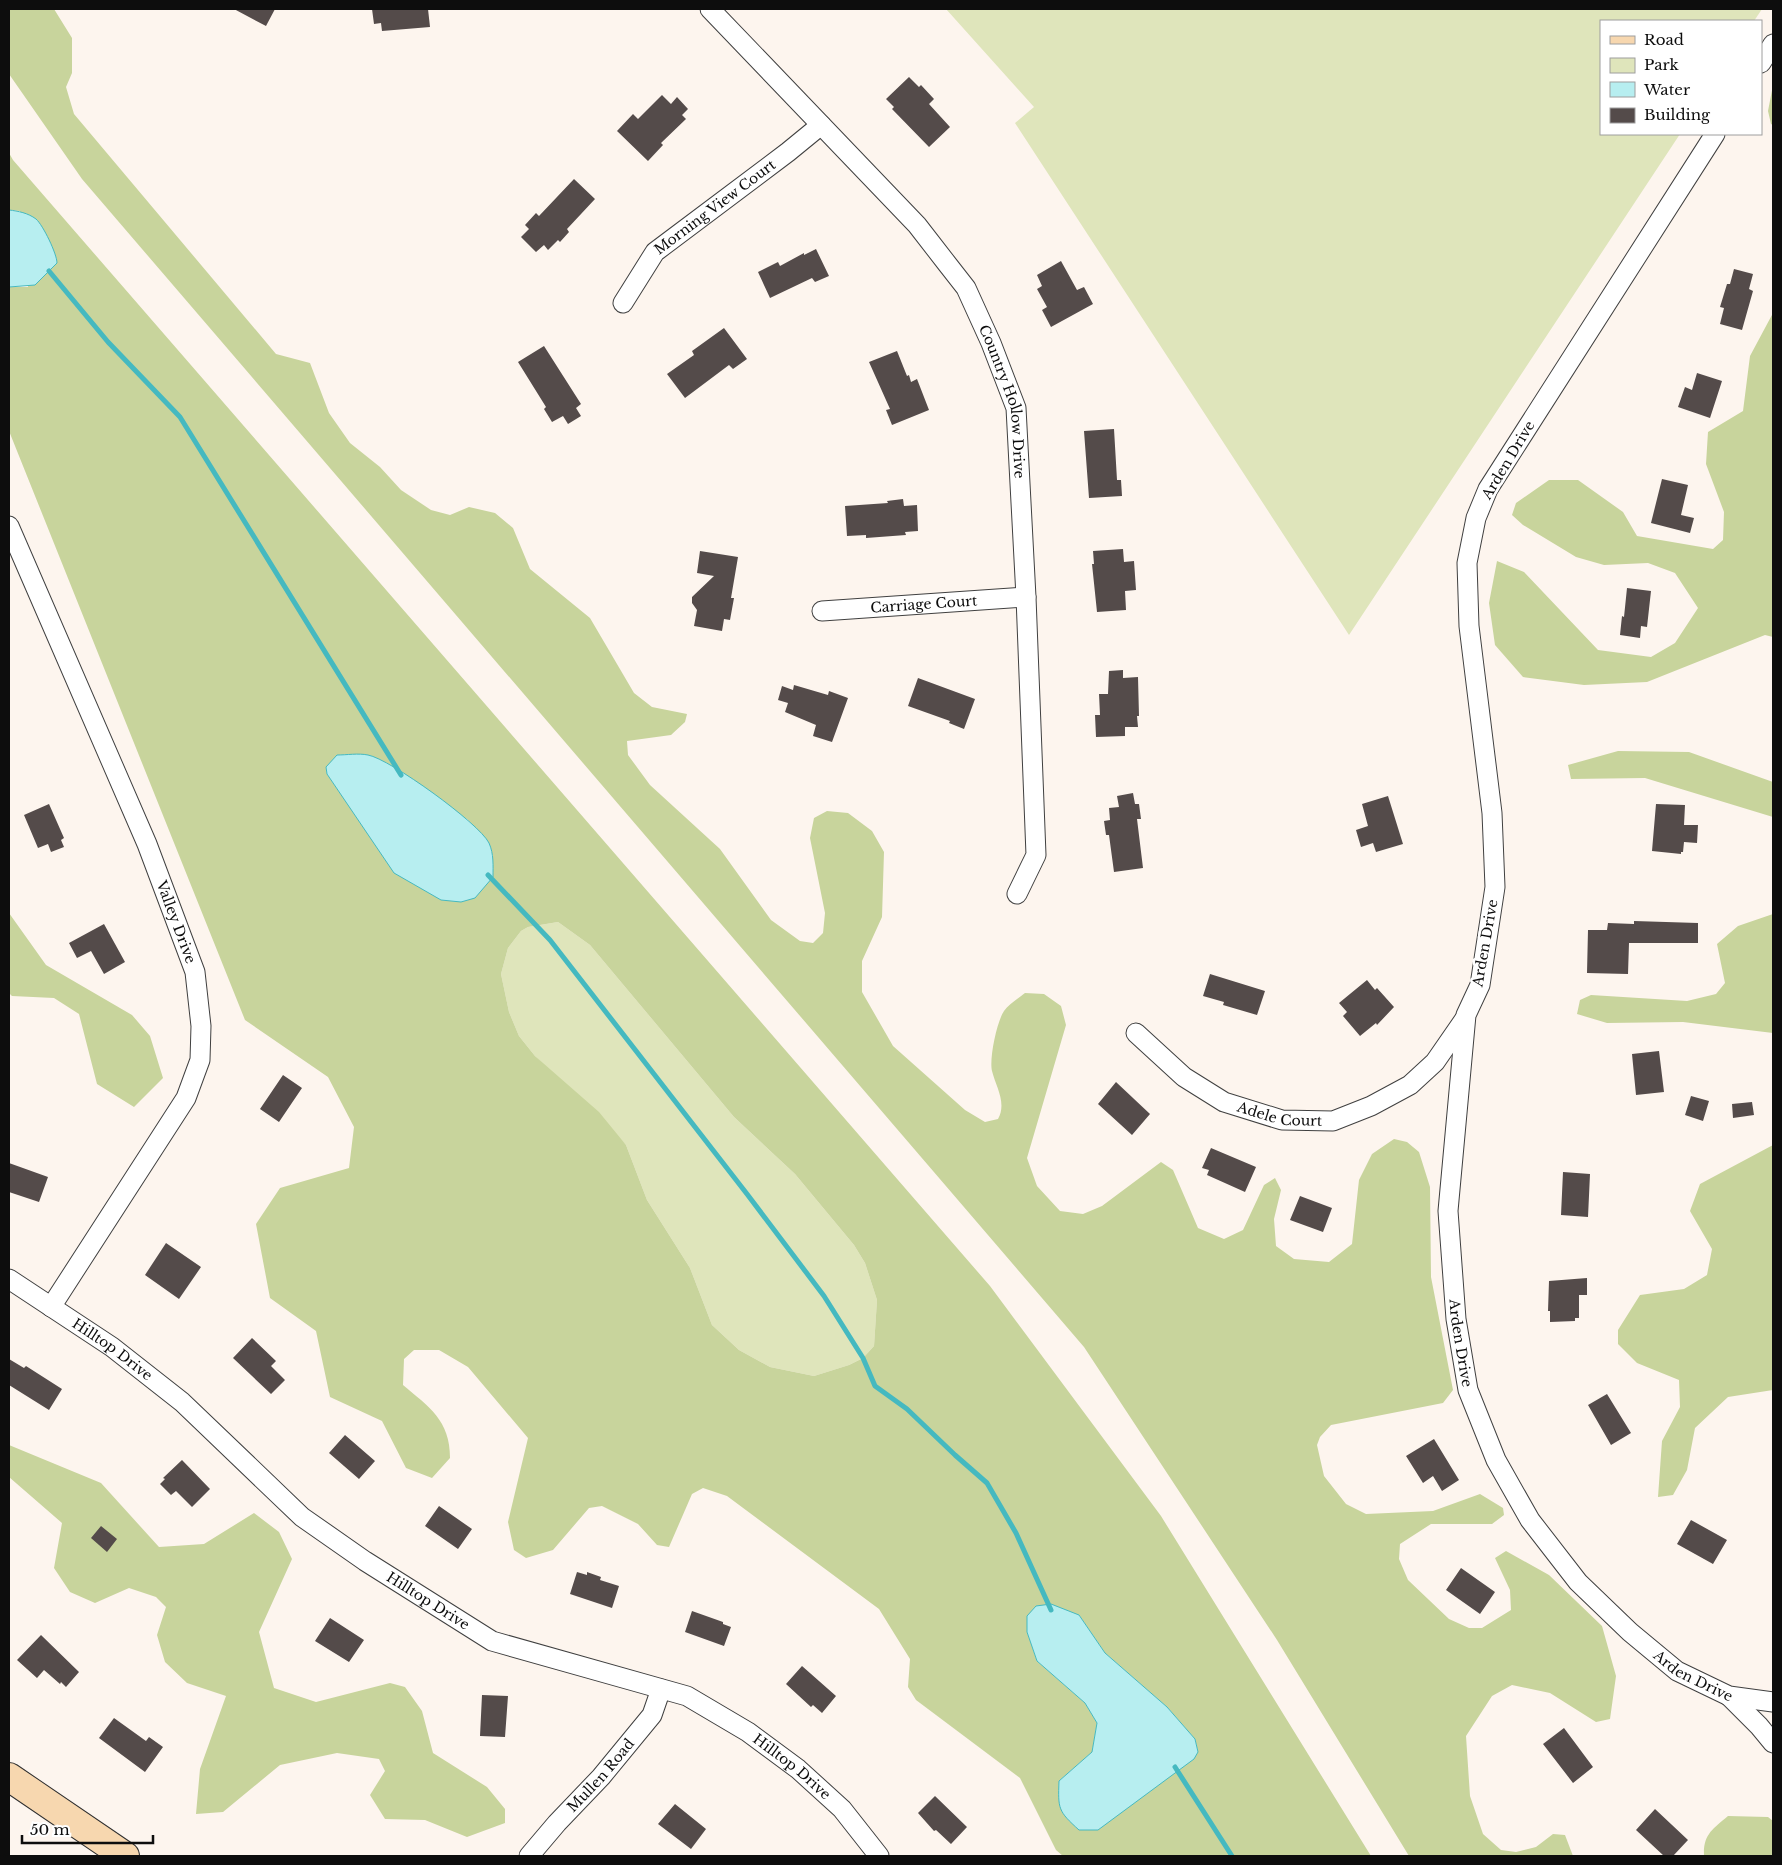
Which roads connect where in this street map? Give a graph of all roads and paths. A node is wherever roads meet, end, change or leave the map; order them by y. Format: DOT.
graph roads {
  1 [pos="710,9"];
  2 [pos="1773,44"];
  3 [pos="1762,61"];
  4 [pos="821,126"];
  5 [pos="1715,135"];
  6 [pos="623,303"];
  7 [pos="9,526"];
  8 [pos="1026,597"];
  9 [pos="822,611"];
  10 [pos="1017,894"];
  11 [pos="1466,1015"];
  12 [pos="1136,1034"];
  13 [pos="9,1279"];
  14 [pos="51,1307"];
  15 [pos="662,1689"];
  16 [pos="1729,1696"];
  17 [pos="1773,1702"];
  18 [pos="1773,1743"];
  19 [pos="9,1777"];
  20 [pos="124,1856"];
  21 [pos="529,1856"];
  22 [pos="879,1856"];
  1 -- 4 [label="street, Country Hollow Drive"];
  2 -- 3 [label="street"];
  4 -- 6 [label="street, Morning View Court"];
  4 -- 8 [label="street, Country Hollow Drive"];
  5 -- 11 [label="street, Arden Drive"];
  7 -- 14 [label="street, Valley Drive"];
  8 -- 9 [label="street, Carriage Court"];
  8 -- 10 [label="street, Country Hollow Drive"];
  11 -- 12 [label="street, Adele Court"];
  11 -- 16 [label="street, Arden Drive"];
  13 -- 14 [label="street, Hilltop Drive"];
  14 -- 15 [label="street, Hilltop Drive"];
  15 -- 21 [label="street, Mullen Road"];
  15 -- 22 [label="street, Hilltop Drive"];
  16 -- 17 [label="street, Arden Drive"];
  16 -- 18 [label="street"];
  19 -- 20 [label="street"];
}
